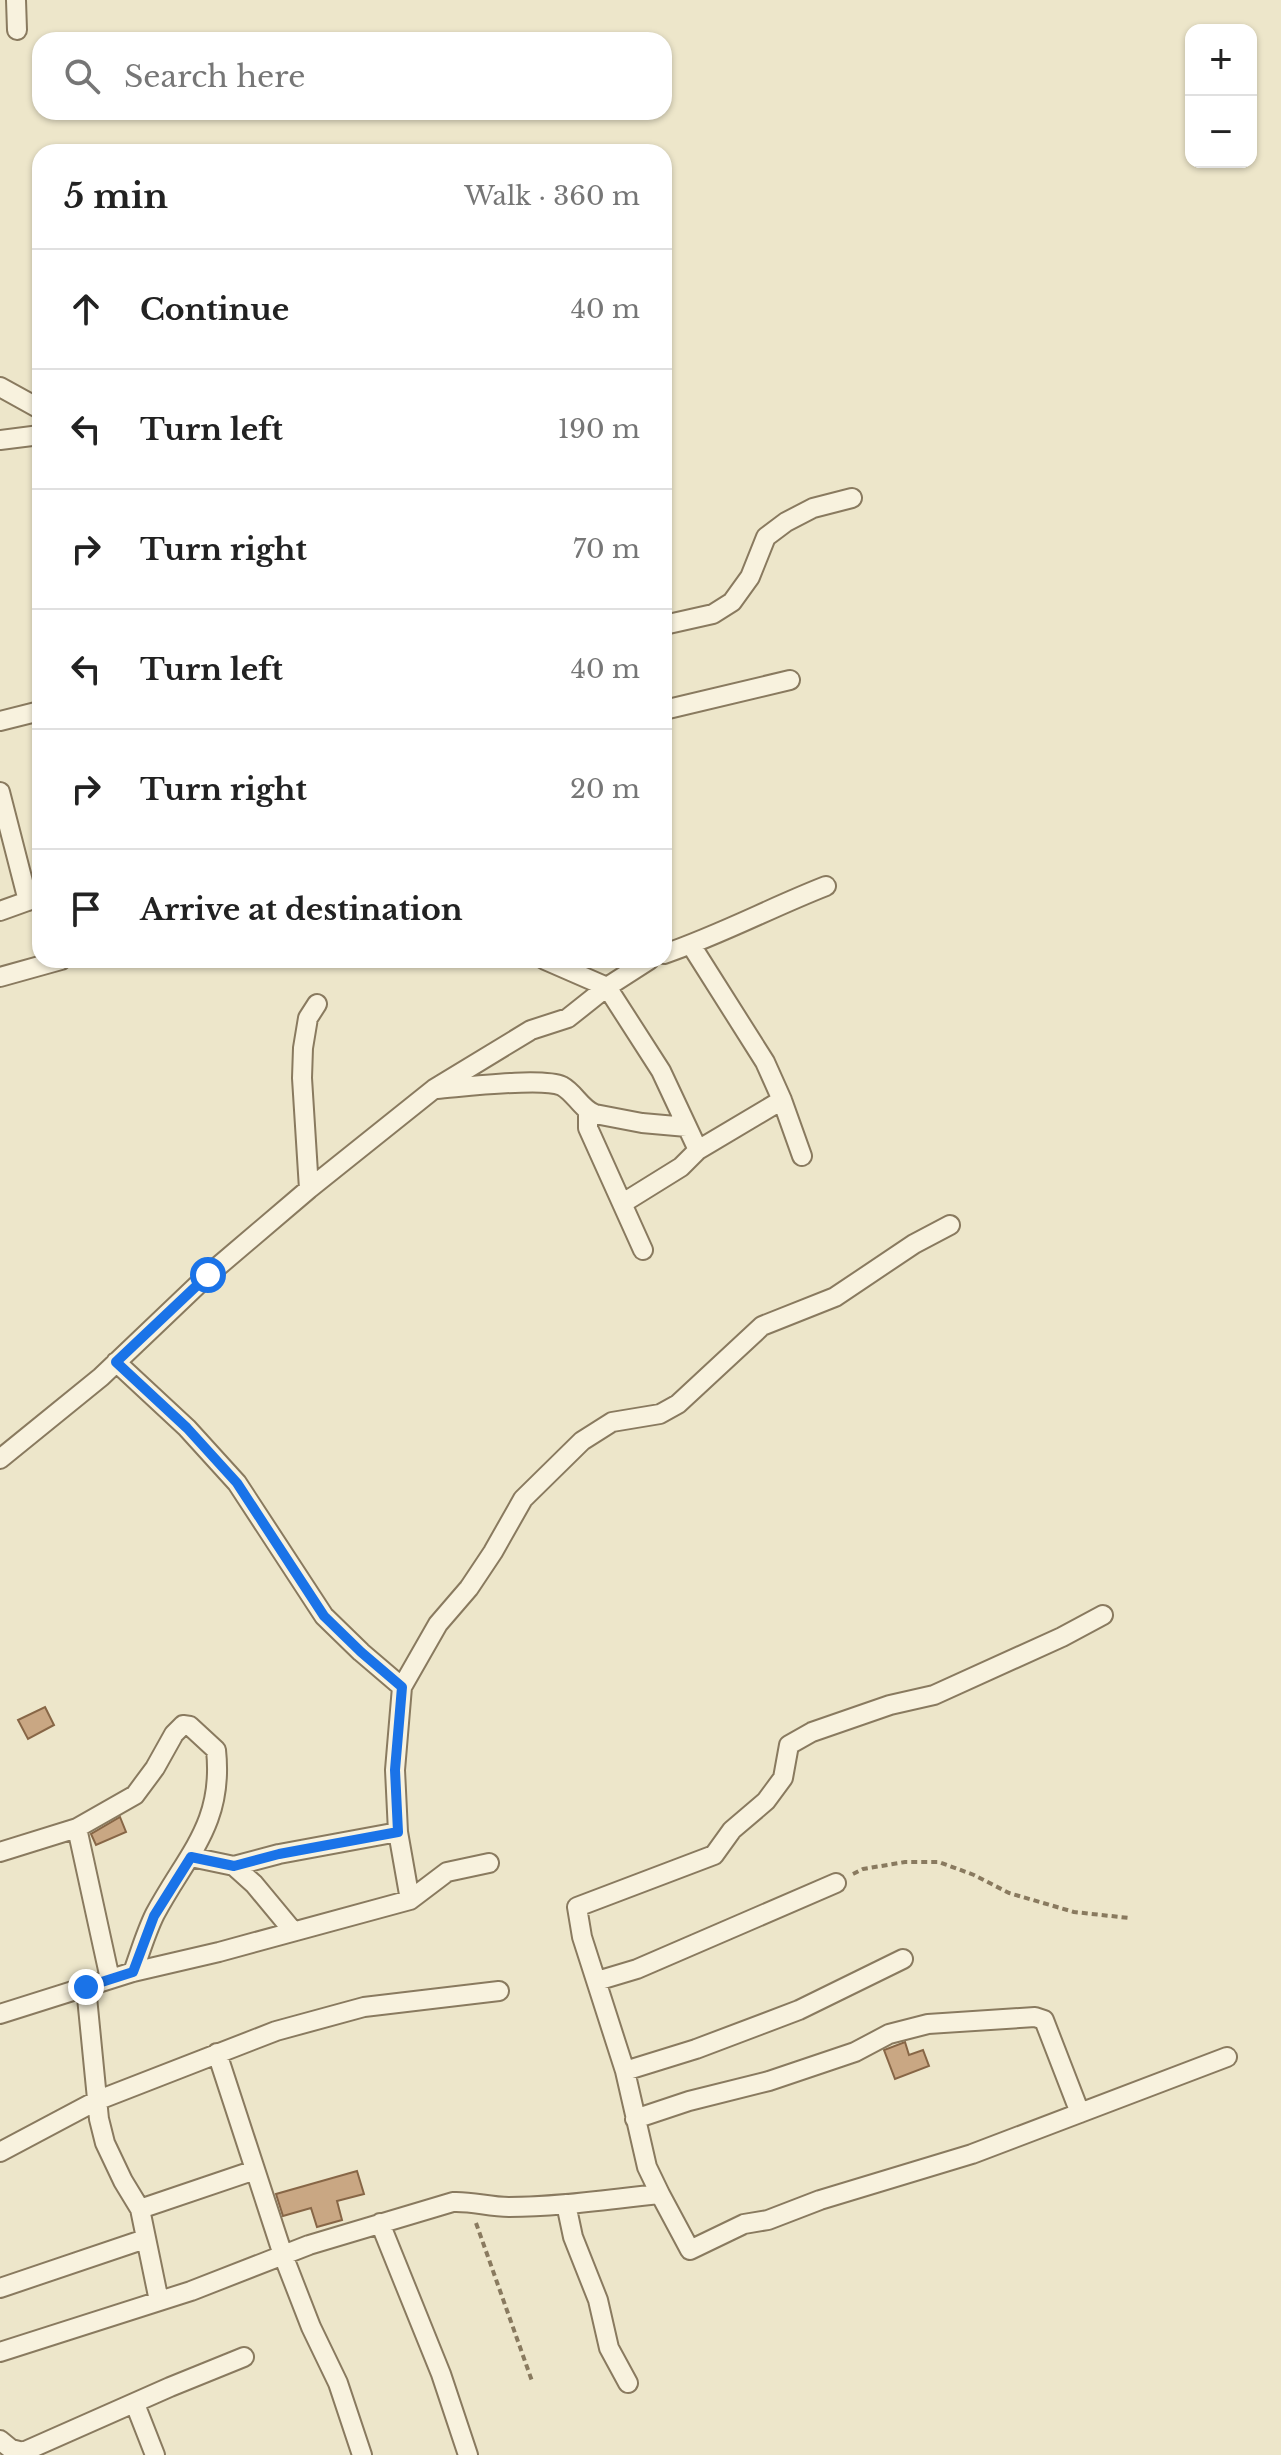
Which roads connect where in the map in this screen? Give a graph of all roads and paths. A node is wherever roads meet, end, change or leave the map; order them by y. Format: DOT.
graph roads {
  1 [pos="16,0"];
  2 [pos="17,30"];
  3 [pos="0,387"];
  4 [pos="32,405"];
  5 [pos="32,436"];
  6 [pos="0,440"];
  7 [pos="852,498"];
  8 [pos="672,623"];
  9 [pos="790,680"];
  10 [pos="672,708"];
  11 [pos="32,713"];
  12 [pos="0,721"];
  13 [pos="0,792"];
  14 [pos="2,813"];
  15 [pos="826,886"];
  16 [pos="32,894"];
  17 [pos="32,900"];
  18 [pos="0,911"];
  19 [pos="691,945"];
  20 [pos="672,951"];
  21 [pos="32,968"];
  22 [pos="563,968"];
  23 [pos="637,968"];
  24 [pos="0,977"];
  25 [pos="607,987"];
  26 [pos="317,1004"];
  27 [pos="434,1089"];
  28 [pos="782,1100"];
  29 [pos="588,1111"];
  30 [pos="687,1127"];
  31 [pos="698,1150"];
  32 [pos="802,1156"];
  33 [pos="309,1189"];
  34 [pos="623,1203"];
  35 [pos="950,1225"];
  36 [pos="643,1250"];
  37 [pos="116,1362"];
  38 [pos="0,1459"];
  39 [pos="1103,1615"];
  40 [pos="402,1687"];
  41 [pos="77,1828"];
  42 [pos="398,1832"];
  43 [pos="0,1852"];
  44 [pos="191,1857"];
  45 [pos="489,1863"];
  46 [pos="234,1866"];
  47 [pos="836,1883"];
  48 [pos="410,1900"];
  49 [pos="1129,1918"];
  50 [pos="293,1931"];
  51 [pos="903,1959"];
  52 [pos="133,1972"];
  53 [pos="110,1979"];
  54 [pos="597,1981"];
  55 [pos="86,1987"];
  56 [pos="499,1991"];
  57 [pos="0,2014"];
  58 [pos="217,2053"];
  59 [pos="1227,2057"];
  60 [pos="625,2071"];
  61 [pos="96,2101"];
  62 [pos="1080,2113"];
  63 [pos="635,2119"];
  64 [pos="0,2152"];
  65 [pos="255,2170"];
  66 [pos="660,2194"];
  67 [pos="468,2201"];
  68 [pos="566,2204"];
  69 [pos="140,2209"];
  70 [pos="380,2223"];
  71 [pos="145,2239"];
  72 [pos="283,2255"];
  73 [pos="0,2288"];
  74 [pos="159,2301"];
  75 [pos="0,2352"];
  76 [pos="244,2357"];
  77 [pos="532,2381"];
  78 [pos="628,2383"];
  79 [pos="135,2404"];
  80 [pos="0,2440"];
  81 [pos="23,2454"];
  82 [pos="155,2455"];
  83 [pos="362,2455"];
  84 [pos="468,2455"];
  1 -- 2 [label="street"];
  3 -- 4 [label="street"];
  5 -- 6 [label="street"];
  7 -- 8 [label="street"];
  9 -- 10 [label="street"];
  11 -- 12 [label="street"];
  13 -- 14 [label="street"];
  14 -- 16 [label="street"];
  15 -- 19 [label="street"];
  17 -- 18 [label="street"];
  19 -- 20 [label="street"];
  19 -- 28 [label="street"];
  21 -- 24 [label="street"];
  22 -- 25 [label="street"];
  23 -- 25 [label="street"];
  25 -- 27 [label="street"];
  25 -- 30 [label="street"];
  26 -- 33 [label="street"];
  27 -- 29 [label="street"];
  27 -- 33 [label="street"];
  28 -- 31 [label="street"];
  28 -- 32 [label="street"];
  29 -- 30 [label="street"];
  29 -- 34 [label="street"];
  30 -- 31 [label="street"];
  31 -- 34 [label="street"];
  33 -- 37 [label="street"];
  34 -- 36 [label="street"];
  35 -- 40 [label="street"];
  37 -- 38 [label="street"];
  37 -- 40 [label="street"];
  39 -- 54 [label="street"];
  40 -- 42 [label="street"];
  41 -- 43 [label="street"];
  41 -- 44 [label="street"];
  41 -- 53 [label="street"];
  42 -- 46 [label="street"];
  42 -- 48 [label="street"];
  44 -- 46 [label="street"];
  44 -- 52 [label="street"];
  45 -- 48 [label="street"];
  46 -- 50 [label="street"];
  47 -- 49 [label="path"];
  47 -- 54 [label="street"];
  48 -- 50 [label="street"];
  50 -- 52 [label="street"];
  51 -- 60 [label="street"];
  52 -- 53 [label="street"];
  53 -- 55 [label="street"];
  54 -- 60 [label="street"];
  55 -- 57 [label="street"];
  55 -- 61 [label="street"];
  56 -- 58 [label="street"];
  58 -- 61 [label="street"];
  58 -- 65 [label="street"];
  59 -- 62 [label="street"];
  60 -- 63 [label="street"];
  61 -- 64 [label="street"];
  61 -- 69 [label="street"];
  62 -- 63 [label="street"];
  62 -- 66 [label="street"];
  63 -- 66 [label="street"];
  65 -- 69 [label="street"];
  65 -- 72 [label="street"];
  66 -- 68 [label="street"];
  67 -- 68 [label="street"];
  67 -- 70 [label="street"];
  67 -- 77 [label="path"];
  68 -- 78 [label="street"];
  69 -- 71 [label="street"];
  70 -- 72 [label="street"];
  70 -- 84 [label="street"];
  71 -- 73 [label="street"];
  71 -- 74 [label="street"];
  72 -- 74 [label="street"];
  72 -- 83 [label="street"];
  74 -- 75 [label="street"];
  76 -- 79 [label="street"];
  79 -- 81 [label="street"];
  79 -- 82 [label="street"];
  80 -- 81 [label="street"];
}
